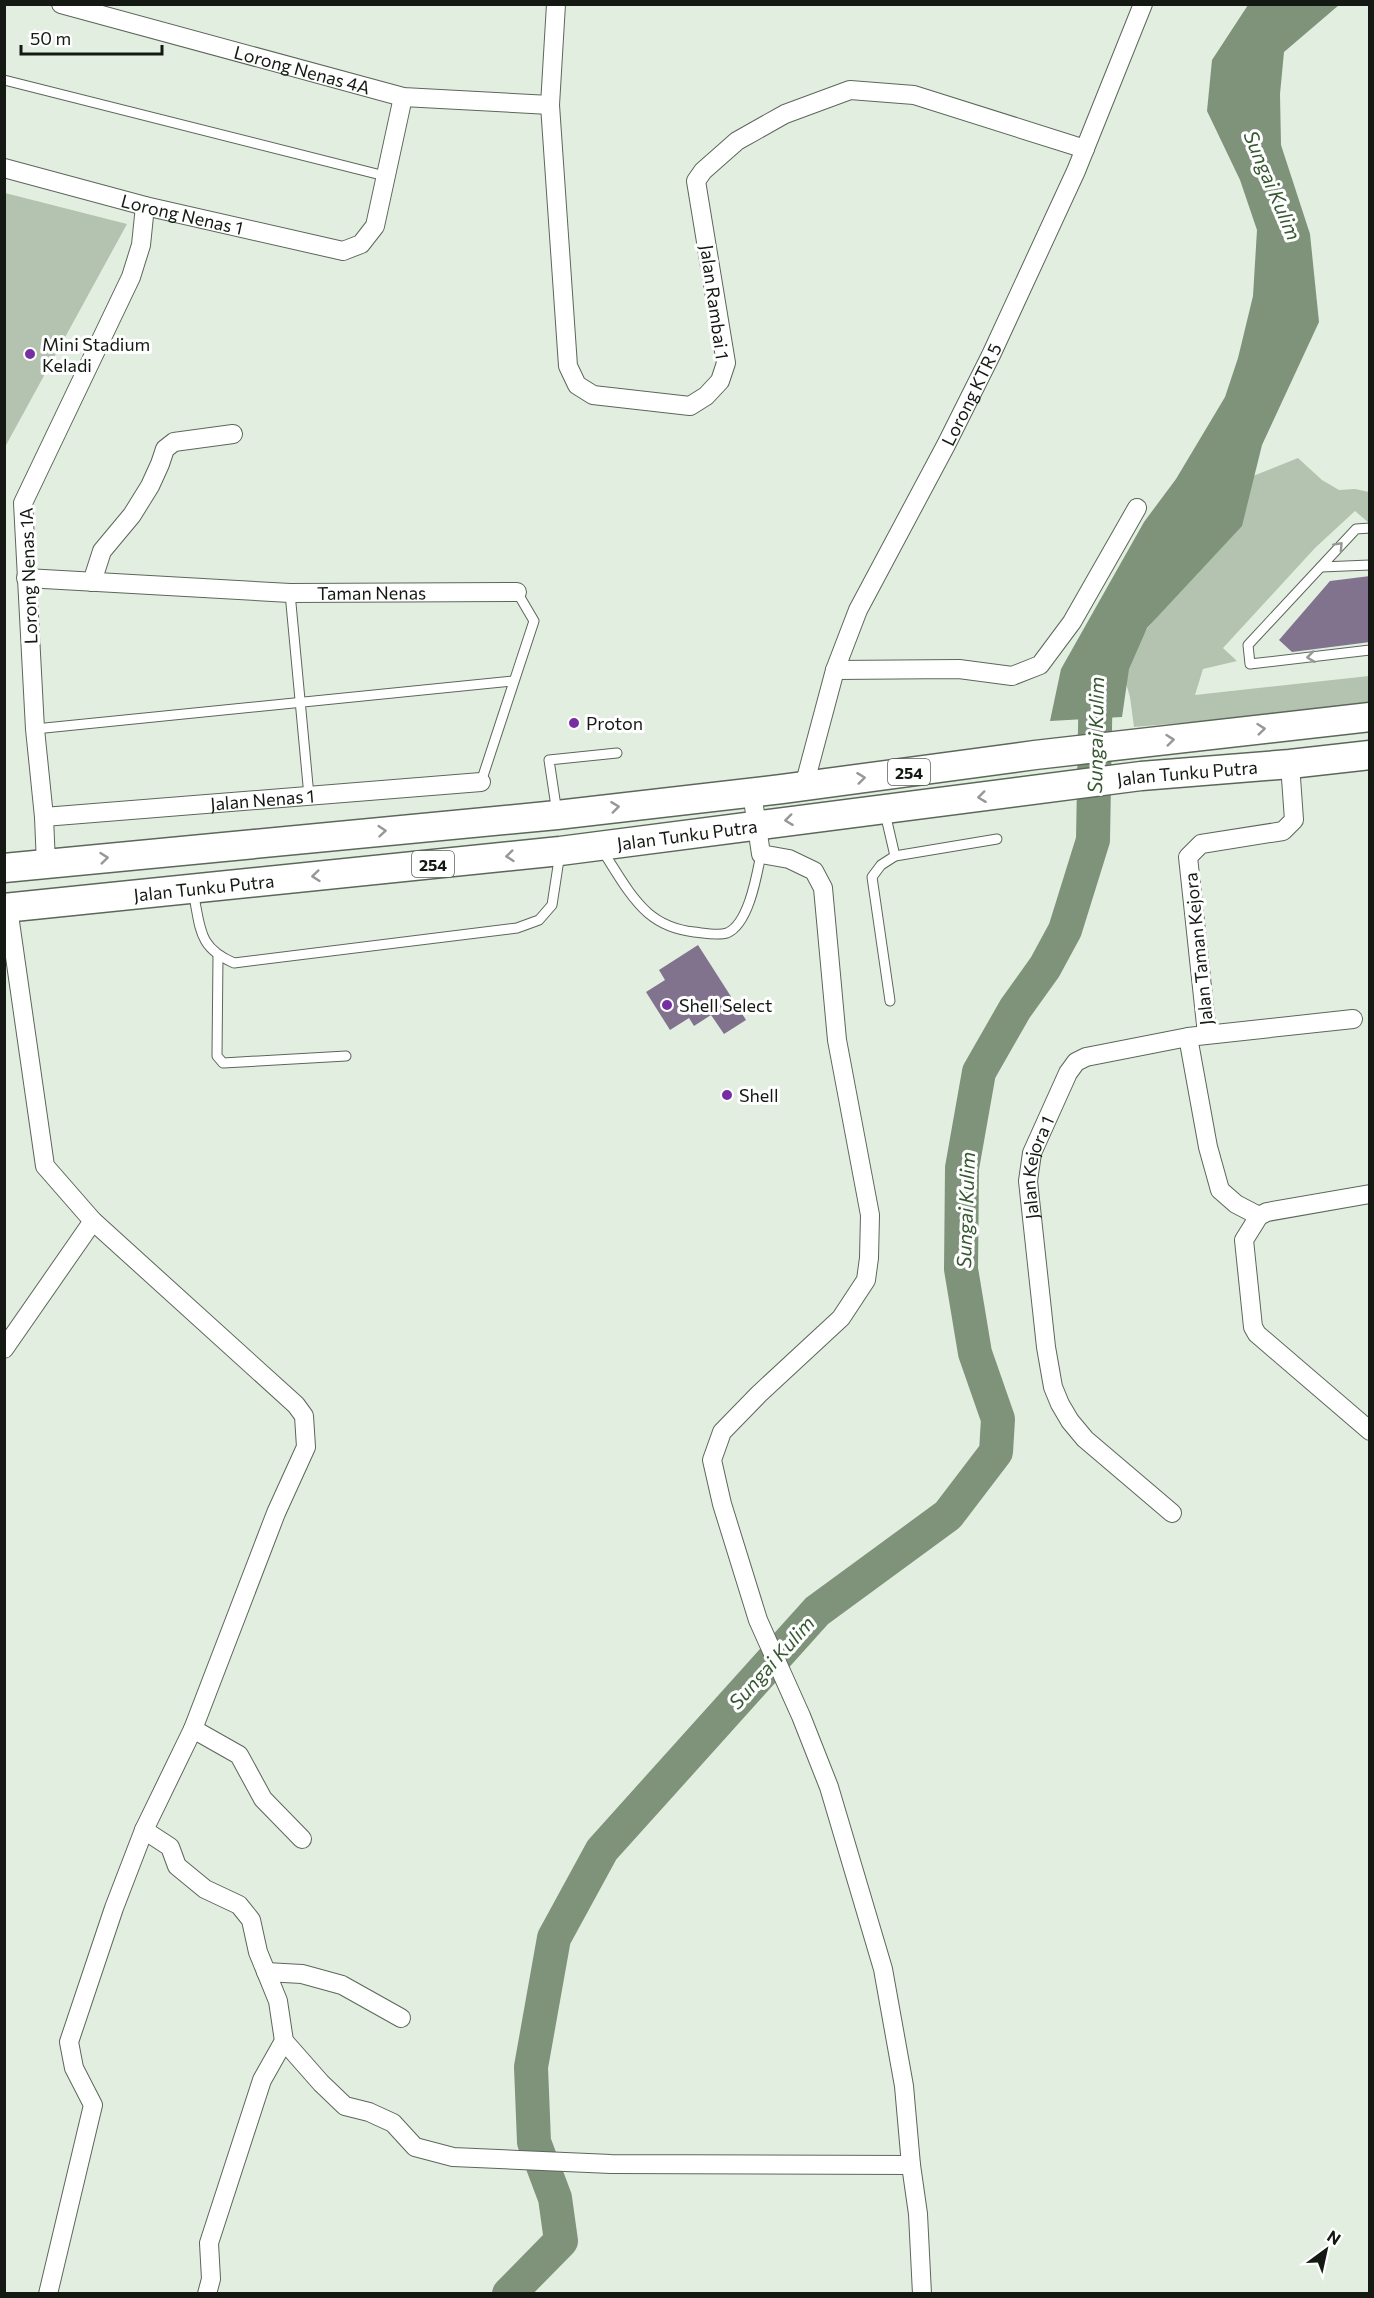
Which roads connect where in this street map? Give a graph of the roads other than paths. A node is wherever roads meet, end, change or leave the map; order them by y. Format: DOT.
graph roads {
  1 [pos="61,4"];
  2 [pos="556,4"];
  3 [pos="1143,4"];
  4 [pos="4,80"];
  5 [pos="403,97"];
  6 [pos="550,105"];
  7 [pos="1084,149"];
  8 [pos="4,168"];
  9 [pos="385,176"];
  10 [pos="145,206"];
  11 [pos="232,434"];
  12 [pos="1137,508"];
  13 [pos="1370,528"];
  14 [pos="1370,565"];
  15 [pos="1321,567"];
  16 [pos="26,578"];
  17 [pos="92,582"];
  18 [pos="517,592"];
  19 [pos="290,593"];
  20 [pos="1370,650"];
  21 [pos="835,670"];
  22 [pos="513,681"];
  23 [pos="300,702"];
  24 [pos="1370,717"];
  25 [pos="35,729"];
  26 [pos="617,753"];
  27 [pos="1370,755"];
  28 [pos="1290,764"];
  29 [pos="481,782"];
  30 [pos="804,786"];
  31 [pos="752,793"];
  32 [pos="309,796"];
  33 [pos="884,809"];
  34 [pos="557,815"];
  35 [pos="44,817"];
  36 [pos="756,824"];
  37 [pos="997,839"];
  38 [pos="600,846"];
  39 [pos="560,851"];
  40 [pos="760,855"];
  41 [pos="895,856"];
  42 [pos="46,864"];
  43 [pos="4,868"];
  44 [pos="192,889"];
  45 [pos="109,897"];
  46 [pos="6,906"];
  47 [pos="218,956"];
  48 [pos="890,1001"];
  49 [pos="1353,1019"];
  50 [pos="1207,1034"];
  51 [pos="1188,1037"];
  52 [pos="346,1056"];
  53 [pos="1370,1194"];
  54 [pos="1259,1216"];
  55 [pos="93,1221"];
  56 [pos="4,1349"];
  57 [pos="1370,1431"];
  58 [pos="1172,1513"];
  59 [pos="193,1729"];
  60 [pos="144,1830"];
  61 [pos="303,1839"];
  62 [pos="266,1972"];
  63 [pos="401,2018"];
  64 [pos="284,2041"];
  65 [pos="911,2165"];
  66 [pos="48,2294"];
  67 [pos="207,2294"];
  68 [pos="922,2294"];
  1 -- 5 [label="street, Lorong Nenas 4A"];
  2 -- 6 [label="street, Jalan Rambai 1"];
  3 -- 7 [label="street, Lorong KTR 5"];
  4 -- 9 [label="lane"];
  5 -- 6 [label="street, Lorong Nenas 4A"];
  5 -- 9 [label="street"];
  6 -- 7 [label="street, Jalan Rambai 1"];
  7 -- 21 [label="street, Lorong KTR 5"];
  8 -- 10 [label="street, Lorong Nenas 1"];
  9 -- 10 [label="street, Lorong Nenas 1"];
  10 -- 16 [label="street, Lorong Nenas 1A"];
  11 -- 17 [label="street"];
  12 -- 21 [label="street"];
  15 -- 13 [label="lane, one-way"];
  14 -- 15 [label="lane"];
  20 -- 15 [label="lane, one-way"];
  16 -- 17 [label="street, Taman Nenas"];
  16 -- 25 [label="street, Lorong Nenas 1A"];
  17 -- 19 [label="street, Taman Nenas"];
  18 -- 19 [label="street, Taman Nenas"];
  18 -- 22 [label="lane, Taman Nenas"];
  19 -- 23 [label="lane"];
  21 -- 30 [label="street, Lorong KTR 5"];
  22 -- 23 [label="lane"];
  22 -- 29 [label="lane, Taman Nenas"];
  23 -- 25 [label="lane"];
  23 -- 32 [label="lane"];
  30 -- 24 [label="main road, Jalan Tunku Putra / 254, one-way"];
  25 -- 35 [label="street, Lorong Nenas 1A"];
  26 -- 34 [label="lane"];
  27 -- 28 [label="main road, Jalan Tunku Putra / 254"];
  28 -- 33 [label="main road, Jalan Tunku Putra / 254, one-way"];
  28 -- 50 [label="street, Jalan Taman Kejora"];
  29 -- 32 [label="street, Jalan Nenas 1"];
  30 -- 31 [label="main road, Jalan Tunku Putra / 254"];
  34 -- 31 [label="main road, Jalan Tunku Putra / 254, one-way"];
  31 -- 36 [label="street"];
  32 -- 35 [label="street, Jalan Nenas 1"];
  33 -- 36 [label="main road, Jalan Tunku Putra / 254, one-way"];
  33 -- 41 [label="lane"];
  42 -- 34 [label="main road, Jalan Tunku Putra / 254, one-way"];
  35 -- 42 [label="street, Lorong Nenas 1A"];
  36 -- 38 [label="main road, Jalan Tunku Putra / 254"];
  36 -- 40 [label="street"];
  37 -- 41 [label="lane"];
  38 -- 39 [label="main road, Jalan Tunku Putra / 254"];
  38 -- 40 [label="lane"];
  39 -- 44 [label="main road, Jalan Tunku Putra / 254, one-way"];
  39 -- 47 [label="lane"];
  40 -- 65 [label="street"];
  41 -- 48 [label="lane"];
  42 -- 43 [label="main road, Jalan Tunku Putra / 254"];
  42 -- 45 [label="main road"];
  42 -- 46 [label="main road"];
  44 -- 45 [label="main road, Jalan Tunku Putra / 254"];
  44 -- 47 [label="lane"];
  45 -- 46 [label="main road, Jalan Tunku Putra / 254"];
  46 -- 55 [label="street"];
  47 -- 52 [label="lane"];
  49 -- 50 [label="street, Jalan Kejora 1"];
  50 -- 51 [label="street, Jalan Kejora 1"];
  51 -- 54 [label="street"];
  51 -- 58 [label="street, Jalan Kejora 1"];
  53 -- 54 [label="street"];
  54 -- 57 [label="street"];
  55 -- 56 [label="street"];
  55 -- 59 [label="street"];
  59 -- 60 [label="street"];
  59 -- 61 [label="street"];
  60 -- 62 [label="street"];
  60 -- 66 [label="street"];
  62 -- 63 [label="street"];
  62 -- 64 [label="street"];
  64 -- 65 [label="street"];
  64 -- 67 [label="street"];
  65 -- 68 [label="street"];
}
